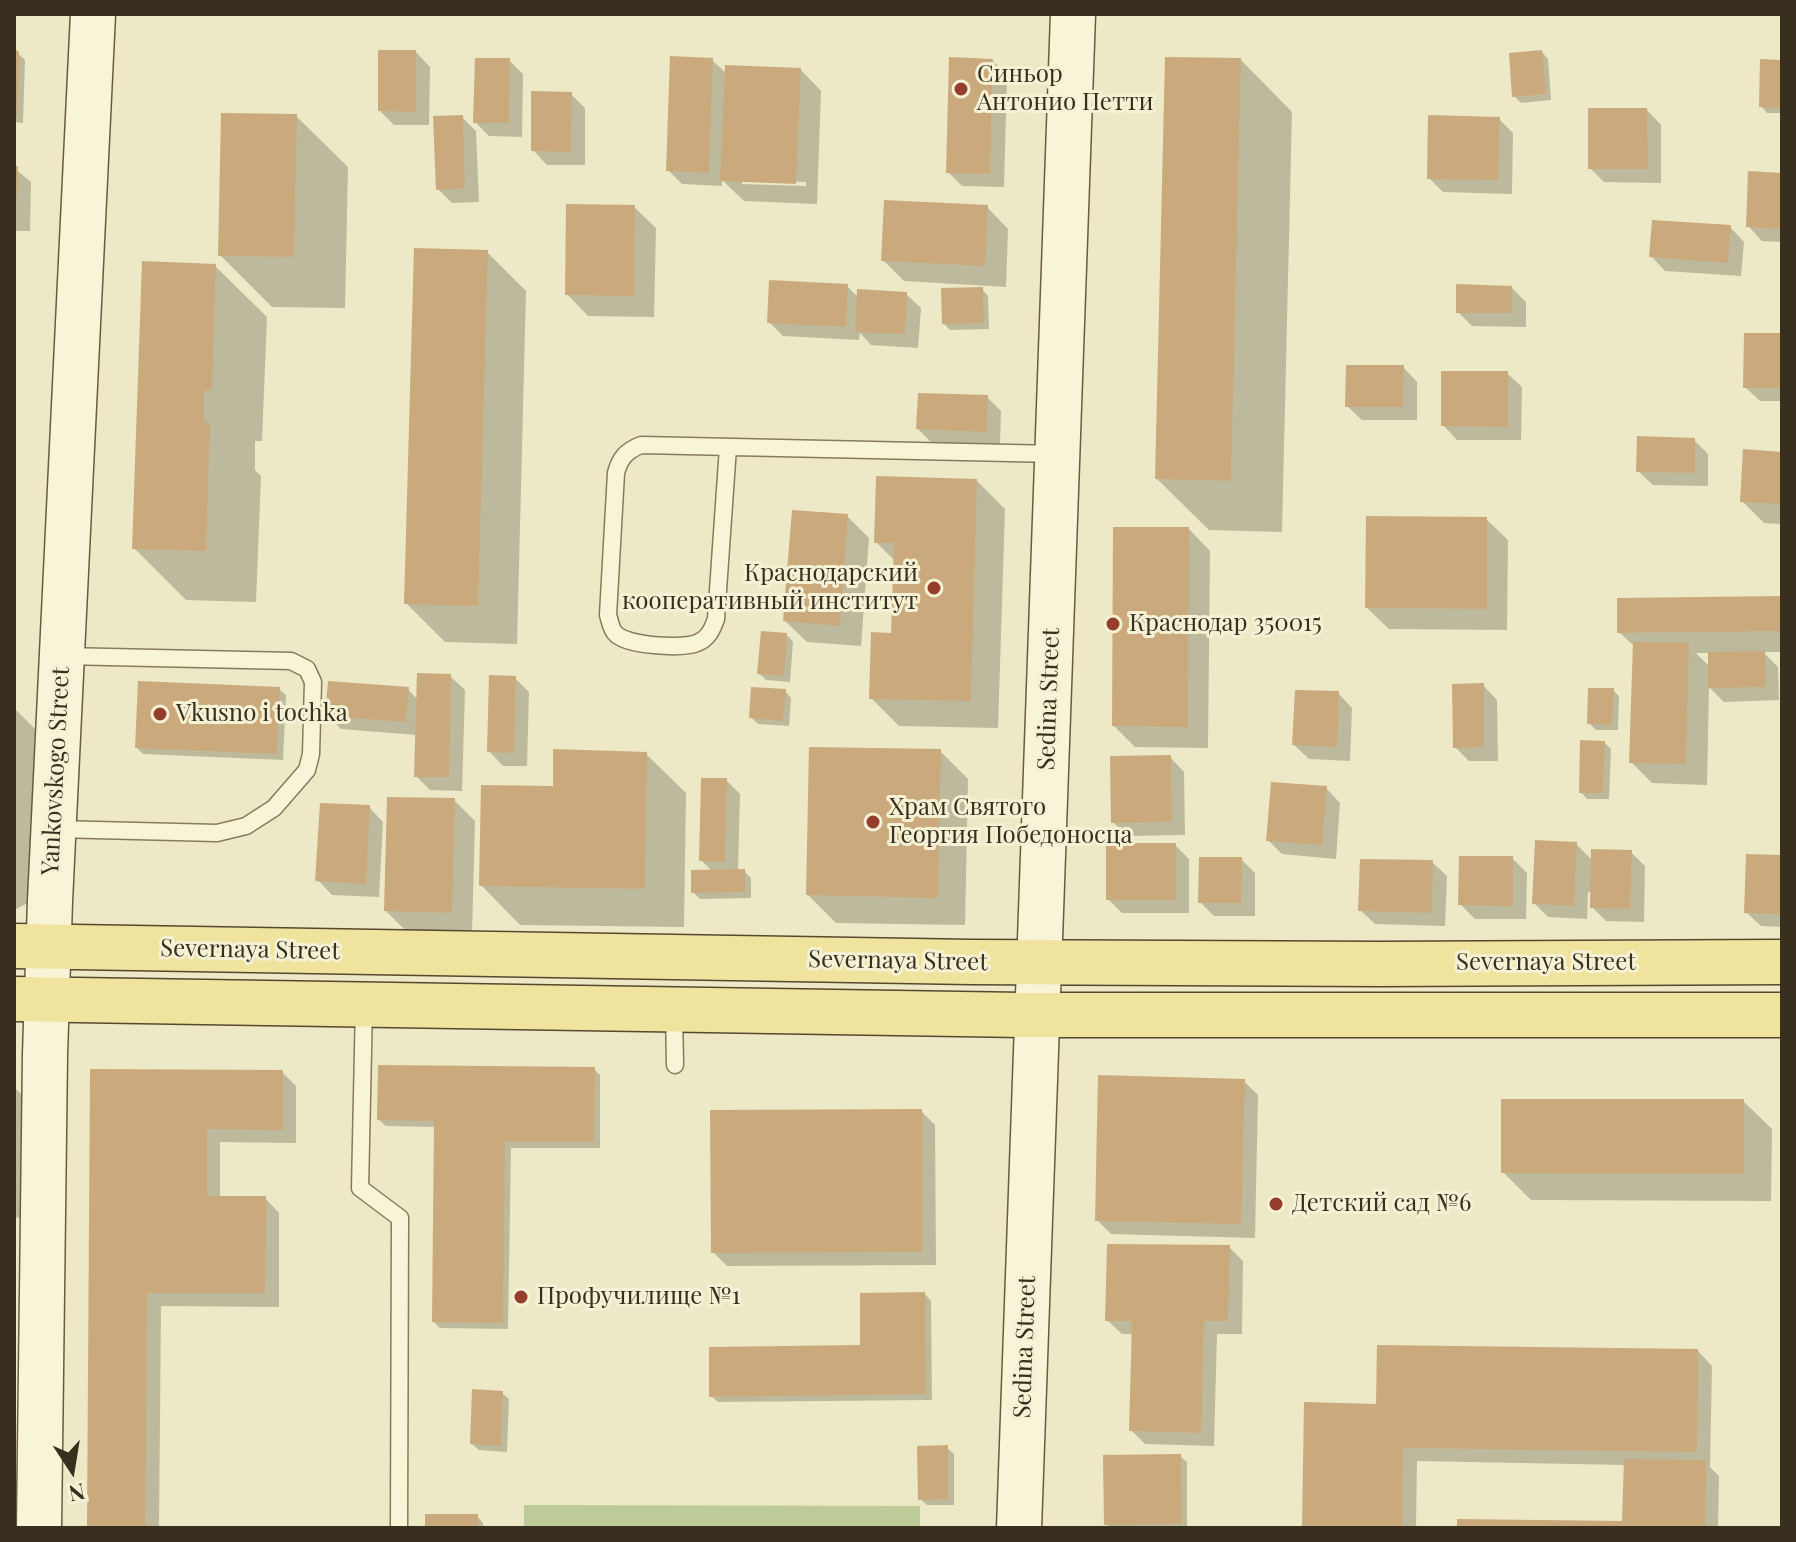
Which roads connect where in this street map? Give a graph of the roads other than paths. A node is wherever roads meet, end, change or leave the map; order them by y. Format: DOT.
graph roads {
  1 [pos="93,14"];
  2 [pos="1073,14"];
  3 [pos="728,447"];
  4 [pos="1057,454"];
  5 [pos="62,656"];
  6 [pos="53,829"];
  7 [pos="31,946"];
  8 [pos="1032,962"];
  9 [pos="1782,962"];
  10 [pos="30,999"];
  11 [pos="364,1003"];
  12 [pos="674,1008"];
  13 [pos="1030,1015"];
  14 [pos="1782,1015"];
  15 [pos="675,1065"];
  16 [pos="39,1528"];
  17 [pos="399,1528"];
  18 [pos="1019,1528"];
  1 -- 5 [label="main road, Yankovskogo Street"];
  2 -- 4 [label="main road, Sedina Street"];
  3 -- 3 [label="lane"];
  3 -- 4 [label="lane"];
  4 -- 8 [label="main road, Sedina Street"];
  5 -- 6 [label="main road, Yankovskogo Street"];
  5 -- 6 [label="lane"];
  6 -- 7 [label="main road, Yankovskogo Street"];
  7 -- 8 [label="main road, Severnaya Street"];
  7 -- 10 [label="main road, Yankovskogo Street"];
  8 -- 9 [label="main road, Severnaya Street"];
  8 -- 13 [label="main road, Sedina Street"];
  10 -- 11 [label="main road"];
  10 -- 16 [label="main road, Yankovskogo Street"];
  11 -- 12 [label="main road"];
  11 -- 17 [label="lane"];
  12 -- 13 [label="main road"];
  12 -- 15 [label="lane"];
  13 -- 14 [label="main road"];
  13 -- 18 [label="main road, Sedina Street"];
}
